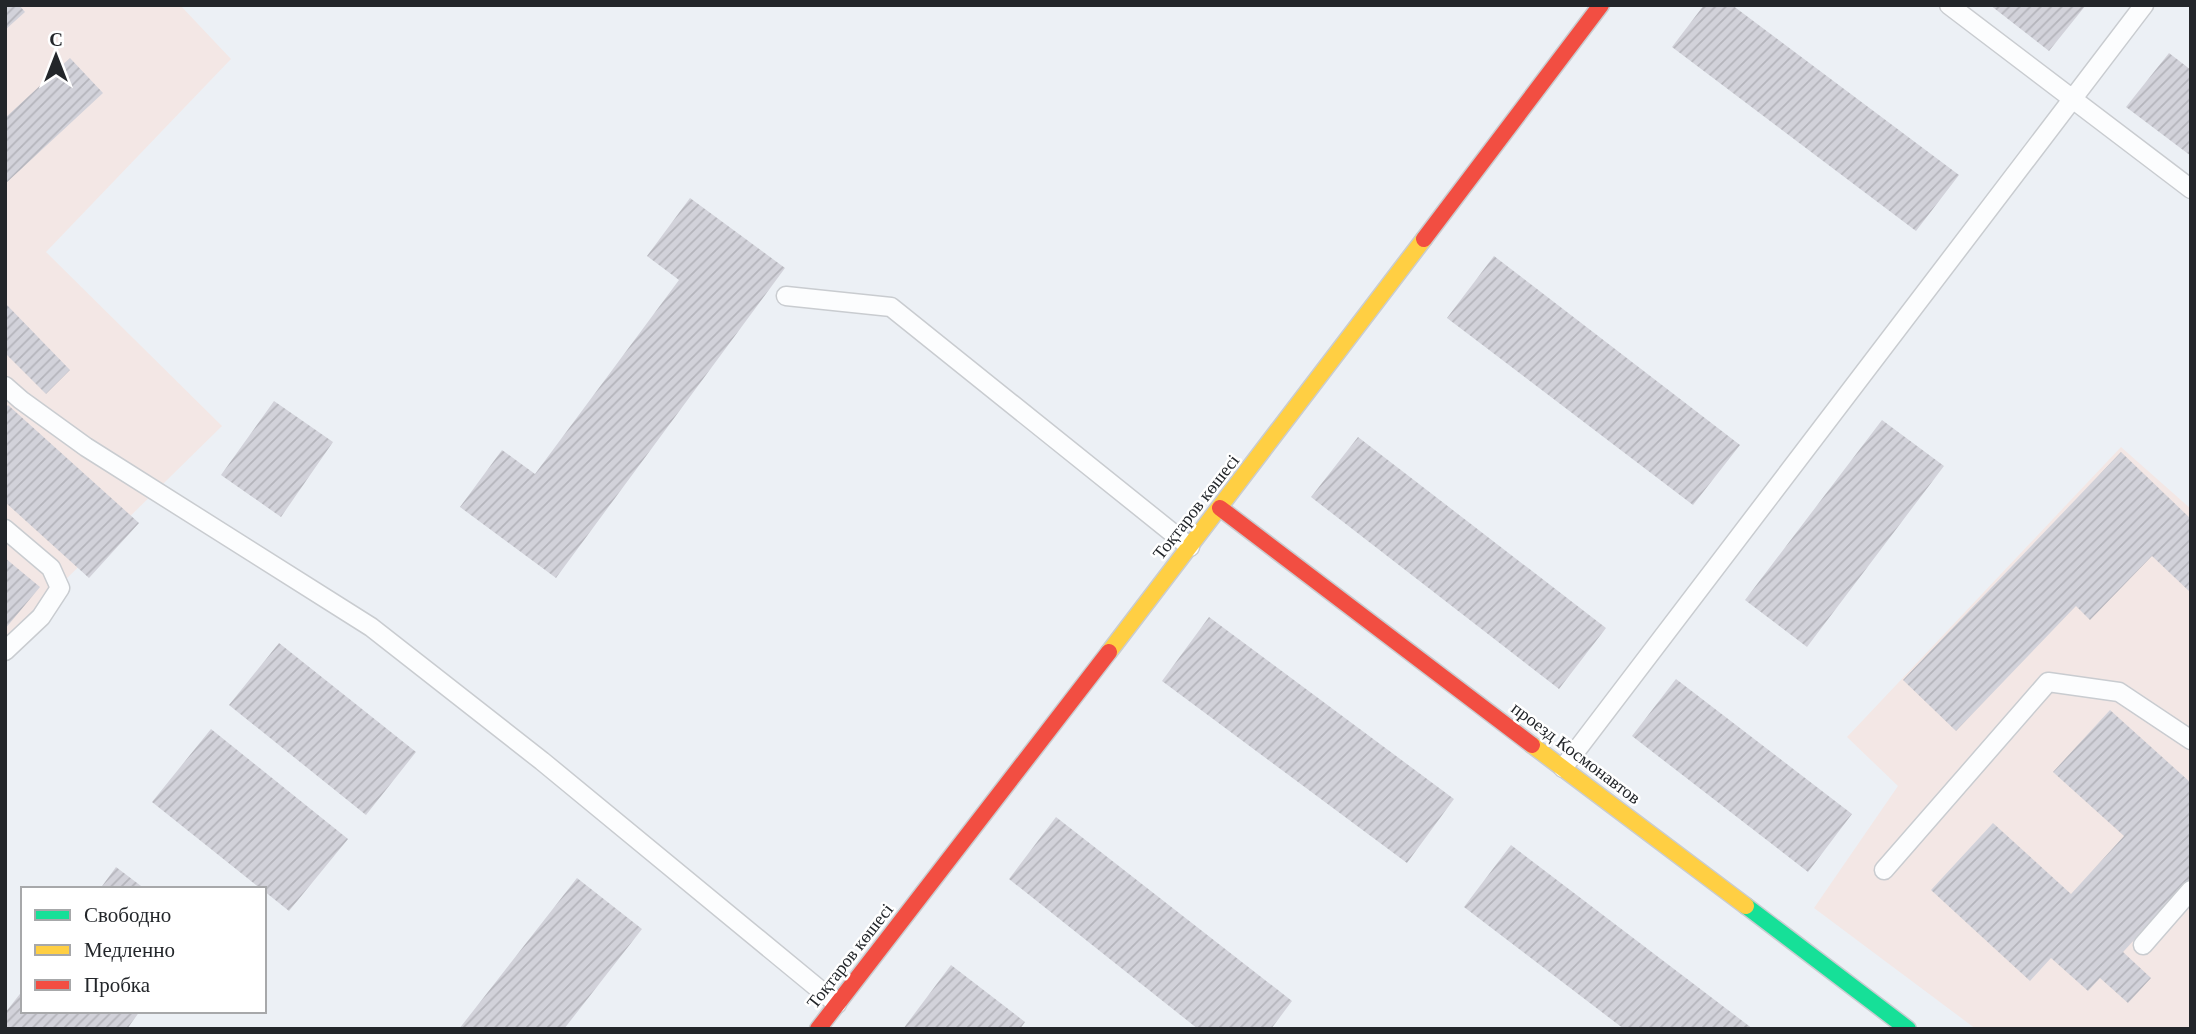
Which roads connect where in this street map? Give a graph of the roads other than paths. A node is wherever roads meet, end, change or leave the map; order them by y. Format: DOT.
graph roads {
  1 [pos="1601,5"];
  2 [pos="1949,5"];
  3 [pos="2144,5"];
  4 [pos="2073,99"];
  5 [pos="2191,189"];
  6 [pos="786,296"];
  7 [pos="5,386"];
  8 [pos="1220,508"];
  9 [pos="5,529"];
  10 [pos="1190,547"];
  11 [pos="5,651"];
  12 [pos="2191,740"];
  13 [pos="1563,768"];
  14 [pos="1884,870"];
  15 [pos="2191,890"];
  16 [pos="2143,944"];
  17 [pos="837,1004"];
  18 [pos="818,1029"];
  19 [pos="1908,1029"];
  1 -- 8 [label="street, Тоқтаров көшесі"];
  2 -- 4 [label="lane"];
  3 -- 4 [label="lane"];
  4 -- 5 [label="lane"];
  4 -- 13 [label="lane"];
  6 -- 10 [label="lane"];
  7 -- 17 [label="lane"];
  8 -- 10 [label="street, Тоқтаров көшесі"];
  8 -- 13 [label="street, проезд Космонавтов"];
  9 -- 11 [label="lane"];
  10 -- 17 [label="street, Тоқтаров көшесі"];
  12 -- 14 [label="lane"];
  13 -- 19 [label="street, проезд Космонавтов"];
  15 -- 16 [label="lane"];
  17 -- 18 [label="street, Тоқтаров көшесі"];
}
